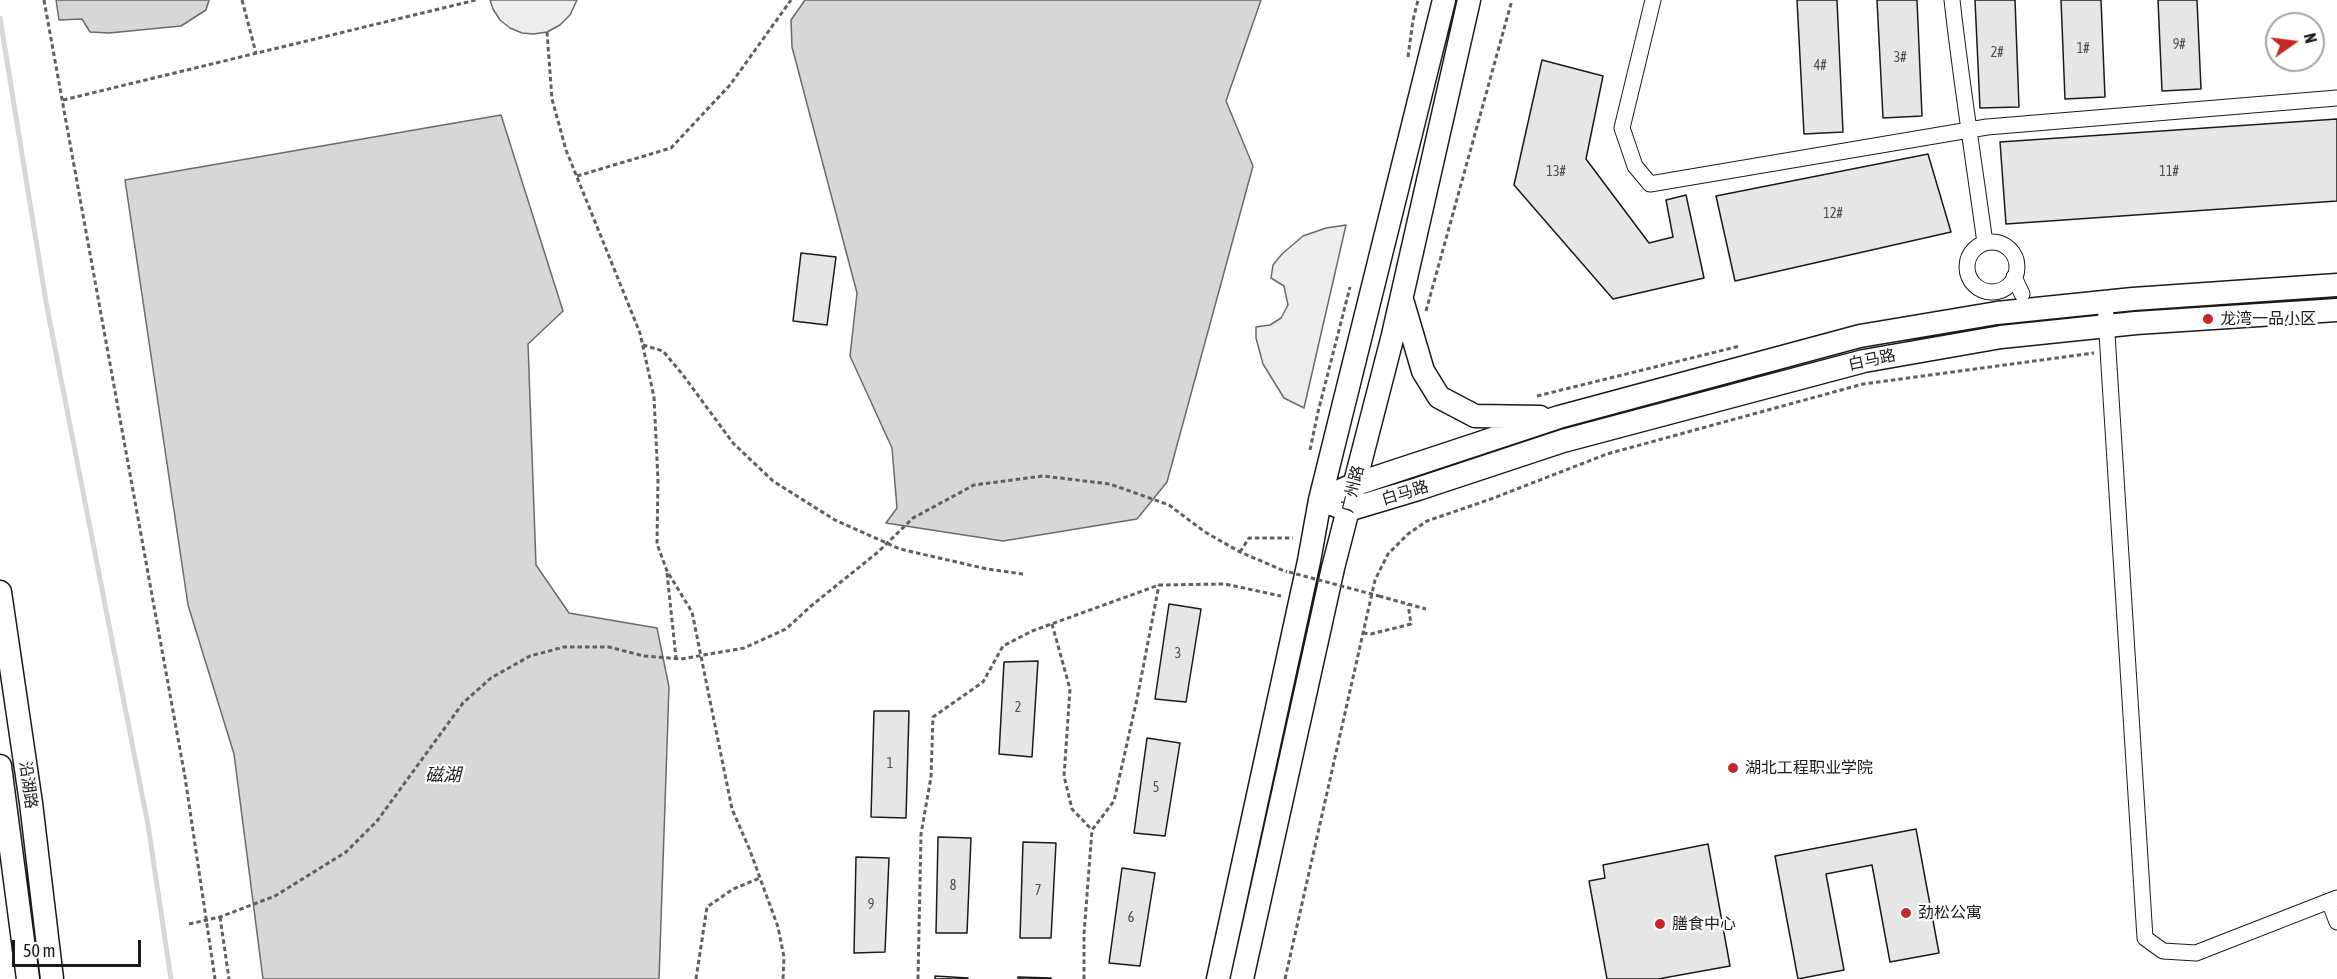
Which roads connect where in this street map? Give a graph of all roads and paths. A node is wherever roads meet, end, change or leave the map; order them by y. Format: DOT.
graph roads {
  1 [pos="44,0"];
  2 [pos="242,0"];
  3 [pos="476,0"];
  4 [pos="791,0"];
  5 [pos="1444,0"];
  6 [pos="1469,0"];
  7 [pos="1512,0"];
  8 [pos="1653,0"];
  9 [pos="1952,0"];
  10 [pos="547,32"];
  11 [pos="256,54"];
  12 [pos="2337,98"];
  13 [pos="63,100"];
  14 [pos="1970,129"];
  15 [pos="577,176"];
  16 [pos="1984,243"];
  17 [pos="2014,277"];
  18 [pos="1973,283"];
  19 [pos="2337,285"];
  20 [pos="2022,294"];
  21 [pos="1402,299"];
  22 [pos="1970,300"];
  23 [pos="2105,302"];
  24 [pos="2337,310"];
  25 [pos="1425,315"];
  26 [pos="2107,326"];
  27 [pos="643,345"];
  28 [pos="2109,352"];
  29 [pos="1559,417"];
  30 [pos="1353,485"];
  31 [pos="1320,500"];
  32 [pos="1348,510"];
  33 [pos="1295,539"];
  34 [pos="1240,552"];
  35 [pos="667,571"];
  36 [pos="1023,574"];
  37 [pos="1159,585"];
  38 [pos="0,592"];
  39 [pos="1300,600"];
  40 [pos="1408,604"];
  41 [pos="1426,609"];
  42 [pos="1052,624"];
  43 [pos="1363,633"];
  44 [pos="676,658"];
  45 [pos="0,766"];
  46 [pos="1092,830"];
  47 [pos="760,878"];
  48 [pos="2333,900"];
  49 [pos="220,917"];
  50 [pos="2337,922"];
  51 [pos="189,924"];
  52 [pos="28,979"];
  53 [pos="52,979"];
  54 [pos="215,979"];
  55 [pos="229,979"];
  56 [pos="696,979"];
  57 [pos="783,979"];
  58 [pos="918,979"];
  59 [pos="1084,979"];
  60 [pos="1218,979"];
  61 [pos="1242,979"];
  62 [pos="1285,979"];
  1 -- 13 [label="path"];
  2 -- 11 [label="path"];
  3 -- 11 [label="path"];
  4 -- 15 [label="path"];
  5 -- 31 [label="main road, 广州路"];
  6 -- 21 [label="main road, 广州路"];
  7 -- 25 [label="path"];
  8 -- 14 [label="street"];
  9 -- 14 [label="street"];
  10 -- 15 [label="path"];
  11 -- 13 [label="path"];
  12 -- 14 [label="street"];
  13 -- 54 [label="path"];
  14 -- 16 [label="street"];
  15 -- 27 [label="path"];
  16 -- 17 [label="street"];
  16 -- 18 [label="street"];
  17 -- 18 [label="street"];
  17 -- 20 [label="street"];
  18 -- 22 [label="street"];
  19 -- 23 [label="main road, 白马路"];
  21 -- 29 [label="main road"];
  21 -- 30 [label="main road, 广州路"];
  23 -- 26 [label="street"];
  23 -- 29 [label="main road, 白马路"];
  24 -- 26 [label="main road, 白马路"];
  26 -- 28 [label="street"];
  26 -- 32 [label="main road, 白马路"];
  27 -- 35 [label="path"];
  27 -- 36 [label="path"];
  28 -- 43 [label="path"];
  28 -- 48 [label="street"];
  29 -- 30 [label="main road, 白马路"];
  30 -- 31 [label="main road, 白马路"];
  30 -- 32 [label="main road, 广州路"];
  31 -- 32 [label="main road"];
  31 -- 39 [label="main road, 广州路"];
  32 -- 61 [label="main road, 广州路"];
  33 -- 34 [label="path"];
  34 -- 40 [label="path, bridge"];
  34 -- 44 [label="path, bridge"];
  35 -- 44 [label="path"];
  35 -- 47 [label="path"];
  37 -- 39 [label="path"];
  37 -- 42 [label="path"];
  37 -- 46 [label="path"];
  38 -- 53 [label="main road, 沿湖路"];
  39 -- 60 [label="main road, 广州路"];
  40 -- 41 [label="path"];
  40 -- 43 [label="path"];
  42 -- 46 [label="path"];
  42 -- 58 [label="path"];
  43 -- 62 [label="path"];
  44 -- 49 [label="path, bridge"];
  45 -- 52 [label="main road, 沿湖路"];
  46 -- 59 [label="path"];
  47 -- 56 [label="path"];
  47 -- 57 [label="path"];
  48 -- 50 [label="street"];
  49 -- 51 [label="path, bridge"];
  49 -- 55 [label="path"];
}
